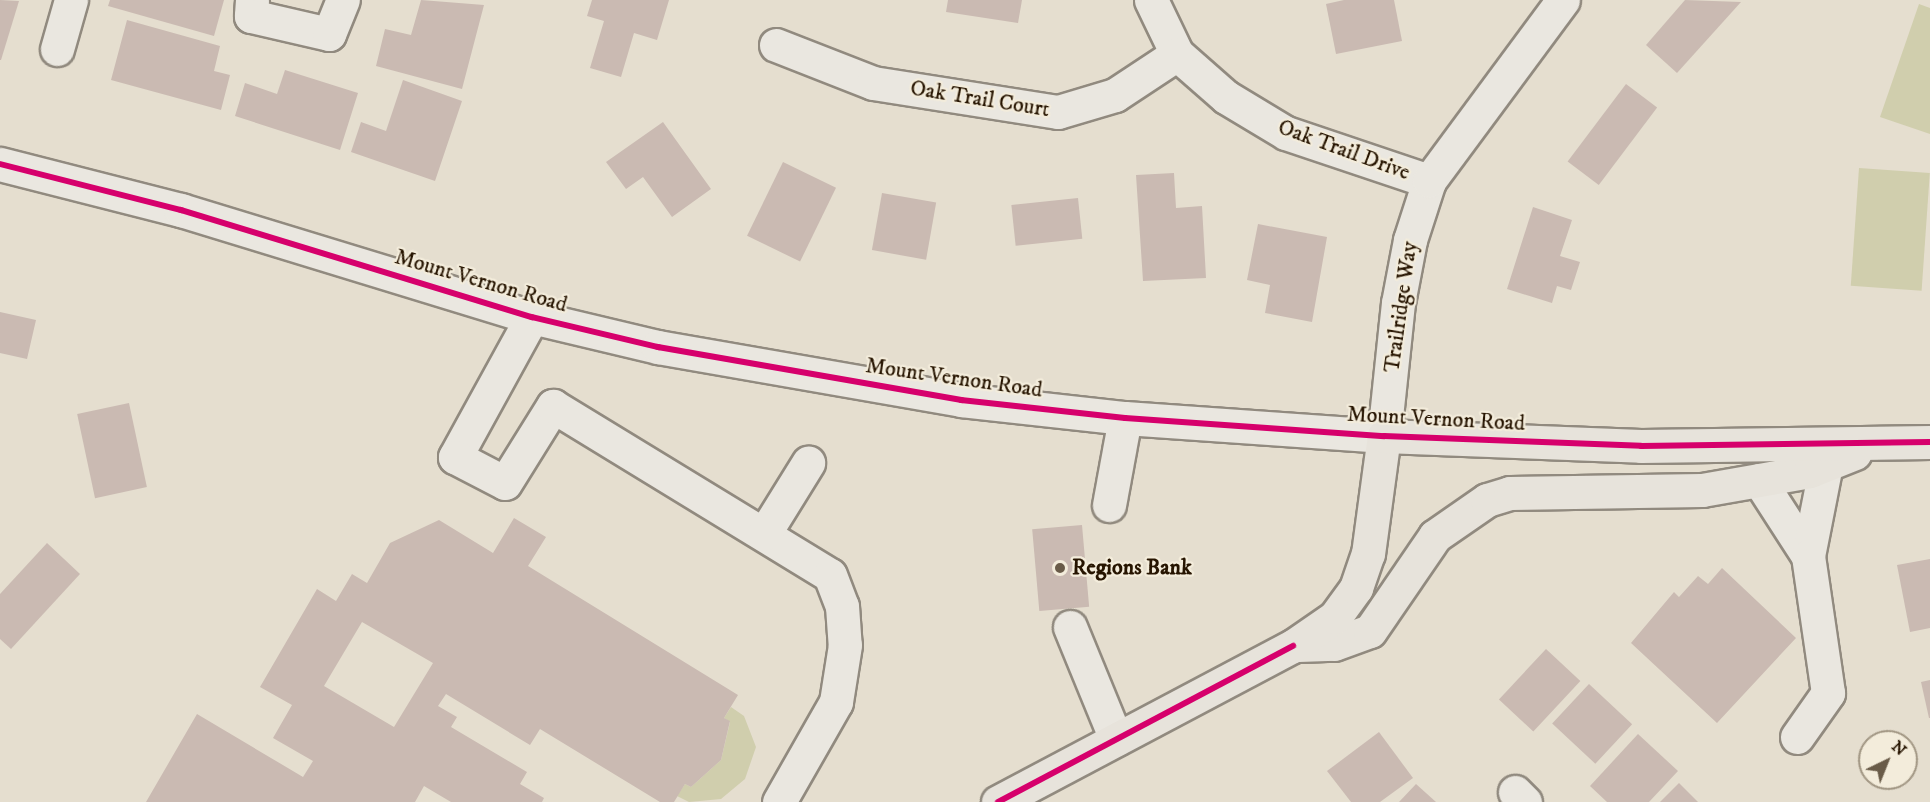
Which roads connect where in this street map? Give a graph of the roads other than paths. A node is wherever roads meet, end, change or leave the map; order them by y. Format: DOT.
graph roads {
  1 [pos="71,0"];
  2 [pos="252,0"];
  3 [pos="343,0"];
  4 [pos="1151,0"];
  5 [pos="1557,10"];
  6 [pos="776,45"];
  7 [pos="57,49"];
  8 [pos="1177,54"];
  9 [pos="0,164"];
  10 [pos="1429,181"];
  11 [pos="532,317"];
  12 [pos="1125,418"];
  13 [pos="1384,436"];
  14 [pos="1930,442"];
  15 [pos="1877,444"];
  16 [pos="808,463"];
  17 [pos="1826,464"];
  18 [pos="1758,480"];
  19 [pos="1109,505"];
  20 [pos="764,534"];
  21 [pos="1808,556"];
  22 [pos="1070,627"];
  23 [pos="1293,646"];
  24 [pos="1797,737"];
  25 [pos="1116,739"];
  26 [pos="780,802"];
  27 [pos="998,802"];
  1 -- 7 [label="street"];
  2 -- 3 [label="street"];
  4 -- 8 [label="street, Oak Trail Drive"];
  5 -- 10 [label="street, Oak Trail Drive"];
  6 -- 8 [label="street, Oak Trail Court"];
  8 -- 10 [label="street, Oak Trail Drive"];
  9 -- 11 [label="street, Mount Vernon Road"];
  10 -- 13 [label="street, Trailridge Way"];
  11 -- 12 [label="street, Mount Vernon Road"];
  11 -- 20 [label="street"];
  12 -- 13 [label="street, Mount Vernon Road"];
  12 -- 19 [label="street"];
  13 -- 15 [label="main road, Mount Vernon Road"];
  13 -- 23 [label="main road"];
  14 -- 15 [label="main road, Mount Vernon Road"];
  15 -- 17 [label="main road"];
  16 -- 20 [label="street"];
  17 -- 18 [label="main road"];
  17 -- 21 [label="street"];
  18 -- 21 [label="street"];
  18 -- 23 [label="main road"];
  20 -- 26 [label="street"];
  21 -- 24 [label="street"];
  22 -- 25 [label="street"];
  23 -- 25 [label="main road"];
  25 -- 27 [label="main road"];
}
